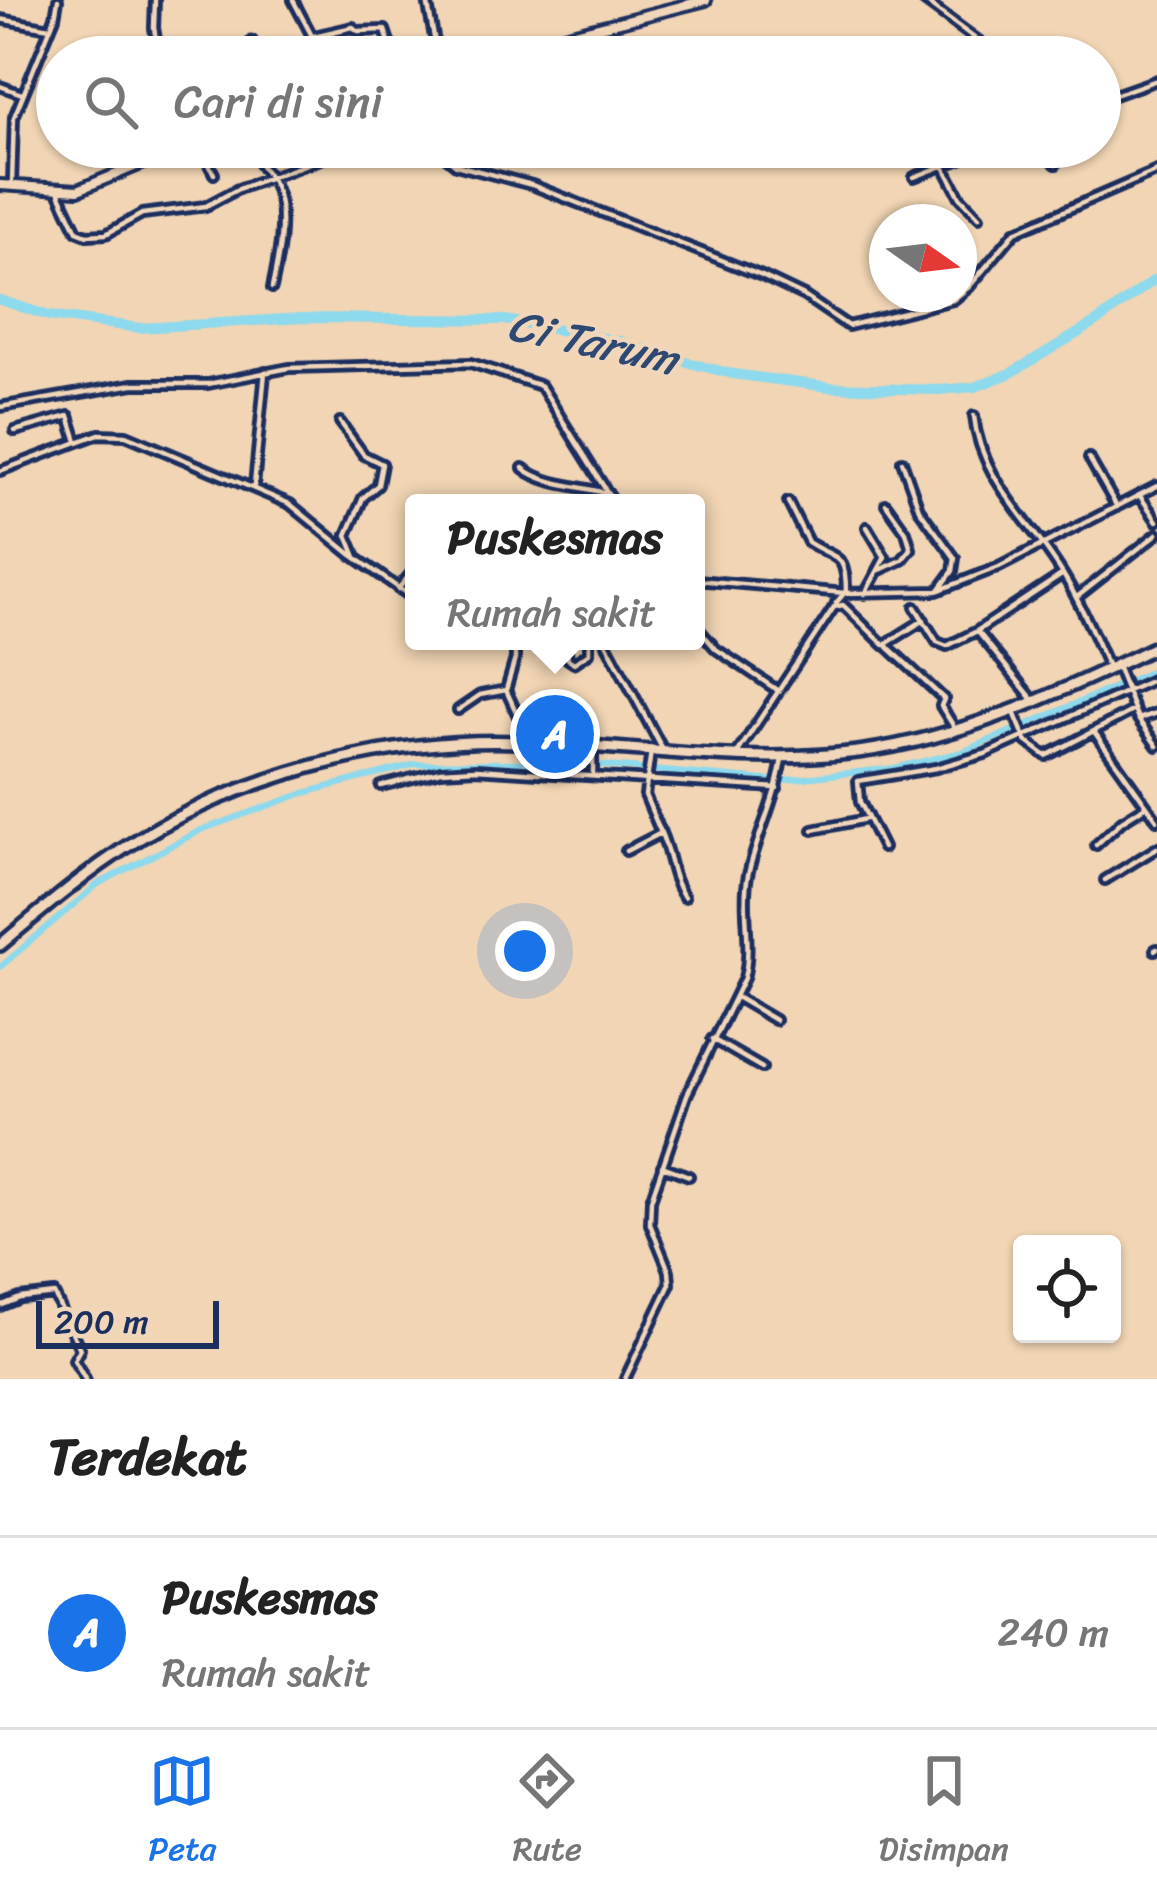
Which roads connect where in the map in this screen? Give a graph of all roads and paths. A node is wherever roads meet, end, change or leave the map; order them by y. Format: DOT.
graph roads {
  1 [pos="58,0"];
  2 [pos="155,0"];
  3 [pos="293,0"];
  4 [pos="428,0"];
  5 [pos="706,0"];
  6 [pos="923,0"];
  7 [pos="0,20"];
  8 [pos="50,28"];
  9 [pos="47,36"];
  10 [pos="155,36"];
  11 [pos="314,36"];
  12 [pos="387,36"];
  13 [pos="437,36"];
  14 [pos="564,36"];
  15 [pos="972,36"];
  16 [pos="36,61"];
  17 [pos="1157,80"];
  18 [pos="0,86"];
  19 [pos="1121,93"];
  20 [pos="22,94"];
  21 [pos="133,168"];
  22 [pos="211,168"];
  23 [pos="259,168"];
  24 [pos="296,168"];
  25 [pos="467,168"];
  26 [pos="932,168"];
  27 [pos="944,168"];
  28 [pos="1157,171"];
  29 [pos="214,174"];
  30 [pos="914,177"];
  31 [pos="268,178"];
  32 [pos="0,185"];
  33 [pos="12,186"];
  34 [pos="58,190"];
  35 [pos="979,218"];
  36 [pos="272,288"];
  37 [pos="265,373"];
  38 [pos="0,407"];
  39 [pos="974,416"];
  40 [pos="340,422"];
  41 [pos="15,431"];
  42 [pos="77,441"];
  43 [pos="1089,458"];
  44 [pos="902,461"];
  45 [pos="523,468"];
  46 [pos="0,471"];
  47 [pos="1157,486"];
  48 [pos="254,489"];
  49 [pos="608,494"];
  50 [pos="1140,495"];
  51 [pos="788,502"];
  52 [pos="886,504"];
  53 [pos="1117,507"];
  54 [pos="1157,521"];
  55 [pos="868,527"];
  56 [pos="1157,534"];
  57 [pos="347,535"];
  58 [pos="333,540"];
  59 [pos="1044,545"];
  60 [pos="357,559"];
  61 [pos="880,570"];
  62 [pos="1063,574"];
  63 [pos="405,581"];
  64 [pos="705,581"];
  65 [pos="398,589"];
  66 [pos="939,590"];
  67 [pos="405,593"];
  68 [pos="845,593"];
  69 [pos="865,594"];
  70 [pos="1075,598"];
  71 [pos="915,607"];
  72 [pos="832,609"];
  73 [pos="924,620"];
  74 [pos="977,632"];
  75 [pos="705,636"];
  76 [pos="886,645"];
  77 [pos="1157,646"];
  78 [pos="515,650"];
  79 [pos="567,650"];
  80 [pos="589,650"];
  81 [pos="609,650"];
  82 [pos="1115,668"];
  83 [pos="1157,678"];
  84 [pos="1126,689"];
  85 [pos="506,690"];
  86 [pos="777,690"];
  87 [pos="1035,702"];
  88 [pos="458,710"];
  89 [pos="1134,710"];
  90 [pos="1157,712"];
  91 [pos="1016,716"];
  92 [pos="1138,719"];
  93 [pos="956,730"];
  94 [pos="1095,733"];
  95 [pos="1024,736"];
  96 [pos="530,742"];
  97 [pos="1157,746"];
  98 [pos="593,750"];
  99 [pos="664,752"];
  100 [pos="651,754"];
  101 [pos="736,755"];
  102 [pos="781,762"];
  103 [pos="593,773"];
  104 [pos="649,779"];
  105 [pos="381,786"];
  106 [pos="777,787"];
  107 [pos="1146,806"];
  108 [pos="866,818"];
  109 [pos="1157,820"];
  110 [pos="813,830"];
  111 [pos="661,833"];
  112 [pos="1096,845"];
  113 [pos="883,848"];
  114 [pos="1157,848"];
  115 [pos="626,851"];
  116 [pos="1105,880"];
  117 [pos="684,897"];
  118 [pos="0,945"];
  119 [pos="736,997"];
  120 [pos="775,1020"];
  121 [pos="712,1039"];
  122 [pos="763,1068"];
  123 [pos="662,1166"];
  124 [pos="689,1176"];
  125 [pos="0,1306"];
  126 [pos="85,1379"];
  127 [pos="625,1379"];
  1 -- 8 [label="street"];
  2 -- 10 [label="street"];
  3 -- 11 [label="street"];
  4 -- 13 [label="street"];
  5 -- 14 [label="main road"];
  6 -- 15 [label="street"];
  7 -- 8 [label="street"];
  8 -- 9 [label="street"];
  11 -- 12 [label="street"];
  16 -- 20 [label="street"];
  17 -- 19 [label="street"];
  18 -- 20 [label="street"];
  20 -- 33 [label="street"];
  21 -- 34 [label="main road"];
  22 -- 29 [label="street"];
  23 -- 31 [label="street"];
  24 -- 31 [label="street"];
  25 -- 28 [label="street"];
  26 -- 30 [label="street"];
  27 -- 35 [label="street"];
  31 -- 34 [label="street"];
  31 -- 36 [label="street"];
  32 -- 33 [label="main road"];
  33 -- 34 [label="main road"];
  37 -- 38 [label="street"];
  37 -- 48 [label="street"];
  37 -- 49 [label="street"];
  39 -- 59 [label="street"];
  40 -- 57 [label="street"];
  41 -- 42 [label="street"];
  42 -- 46 [label="street"];
  42 -- 48 [label="street"];
  43 -- 53 [label="street"];
  44 -- 66 [label="street"];
  45 -- 49 [label="street"];
  47 -- 50 [label="street"];
  48 -- 58 [label="street"];
  50 -- 53 [label="street"];
  50 -- 54 [label="street"];
  51 -- 68 [label="street"];
  52 -- 61 [label="street"];
  53 -- 59 [label="street"];
  55 -- 61 [label="street"];
  56 -- 70 [label="street"];
  57 -- 58 [label="street"];
  57 -- 60 [label="street"];
  58 -- 60 [label="street"];
  59 -- 62 [label="street"];
  59 -- 66 [label="street"];
  60 -- 65 [label="street"];
  61 -- 69 [label="street"];
  62 -- 70 [label="street"];
  62 -- 74 [label="street"];
  63 -- 65 [label="street"];
  64 -- 68 [label="street"];
  65 -- 67 [label="street"];
  66 -- 69 [label="street"];
  68 -- 69 [label="street"];
  68 -- 72 [label="street"];
  70 -- 82 [label="street"];
  71 -- 73 [label="street"];
  72 -- 76 [label="street"];
  72 -- 86 [label="street"];
  73 -- 74 [label="street"];
  73 -- 76 [label="street"];
  74 -- 87 [label="street"];
  75 -- 86 [label="street"];
  76 -- 93 [label="street"];
  77 -- 82 [label="main road"];
  78 -- 85 [label="street"];
  79 -- 80 [label="street"];
  81 -- 99 [label="street"];
  82 -- 84 [label="street"];
  82 -- 87 [label="main road"];
  83 -- 84 [label="street"];
  84 -- 89 [label="street"];
  84 -- 95 [label="street"];
  85 -- 88 [label="street"];
  85 -- 96 [label="street"];
  86 -- 101 [label="street"];
  87 -- 91 [label="main road"];
  89 -- 92 [label="street"];
  89 -- 94 [label="street"];
  90 -- 92 [label="street"];
  91 -- 93 [label="main road"];
  91 -- 95 [label="street"];
  92 -- 97 [label="street"];
  93 -- 102 [label="main road"];
  94 -- 95 [label="street"];
  94 -- 107 [label="street"];
  95 -- 108 [label="street"];
  96 -- 98 [label="main road"];
  96 -- 118 [label="main road"];
  98 -- 100 [label="main road"];
  98 -- 103 [label="street"];
  99 -- 100 [label="main road"];
  99 -- 101 [label="main road"];
  100 -- 104 [label="street"];
  101 -- 102 [label="main road"];
  102 -- 106 [label="street"];
  103 -- 104 [label="street"];
  103 -- 105 [label="street"];
  104 -- 106 [label="street"];
  104 -- 111 [label="street"];
  106 -- 119 [label="street"];
  107 -- 109 [label="street"];
  107 -- 112 [label="street"];
  108 -- 110 [label="street"];
  108 -- 113 [label="street"];
  111 -- 115 [label="street"];
  111 -- 117 [label="street"];
  114 -- 116 [label="street"];
  119 -- 120 [label="street"];
  119 -- 121 [label="street"];
  121 -- 122 [label="street"];
  121 -- 123 [label="street"];
  123 -- 124 [label="street"];
  123 -- 127 [label="street"];
  125 -- 126 [label="street"];
}
